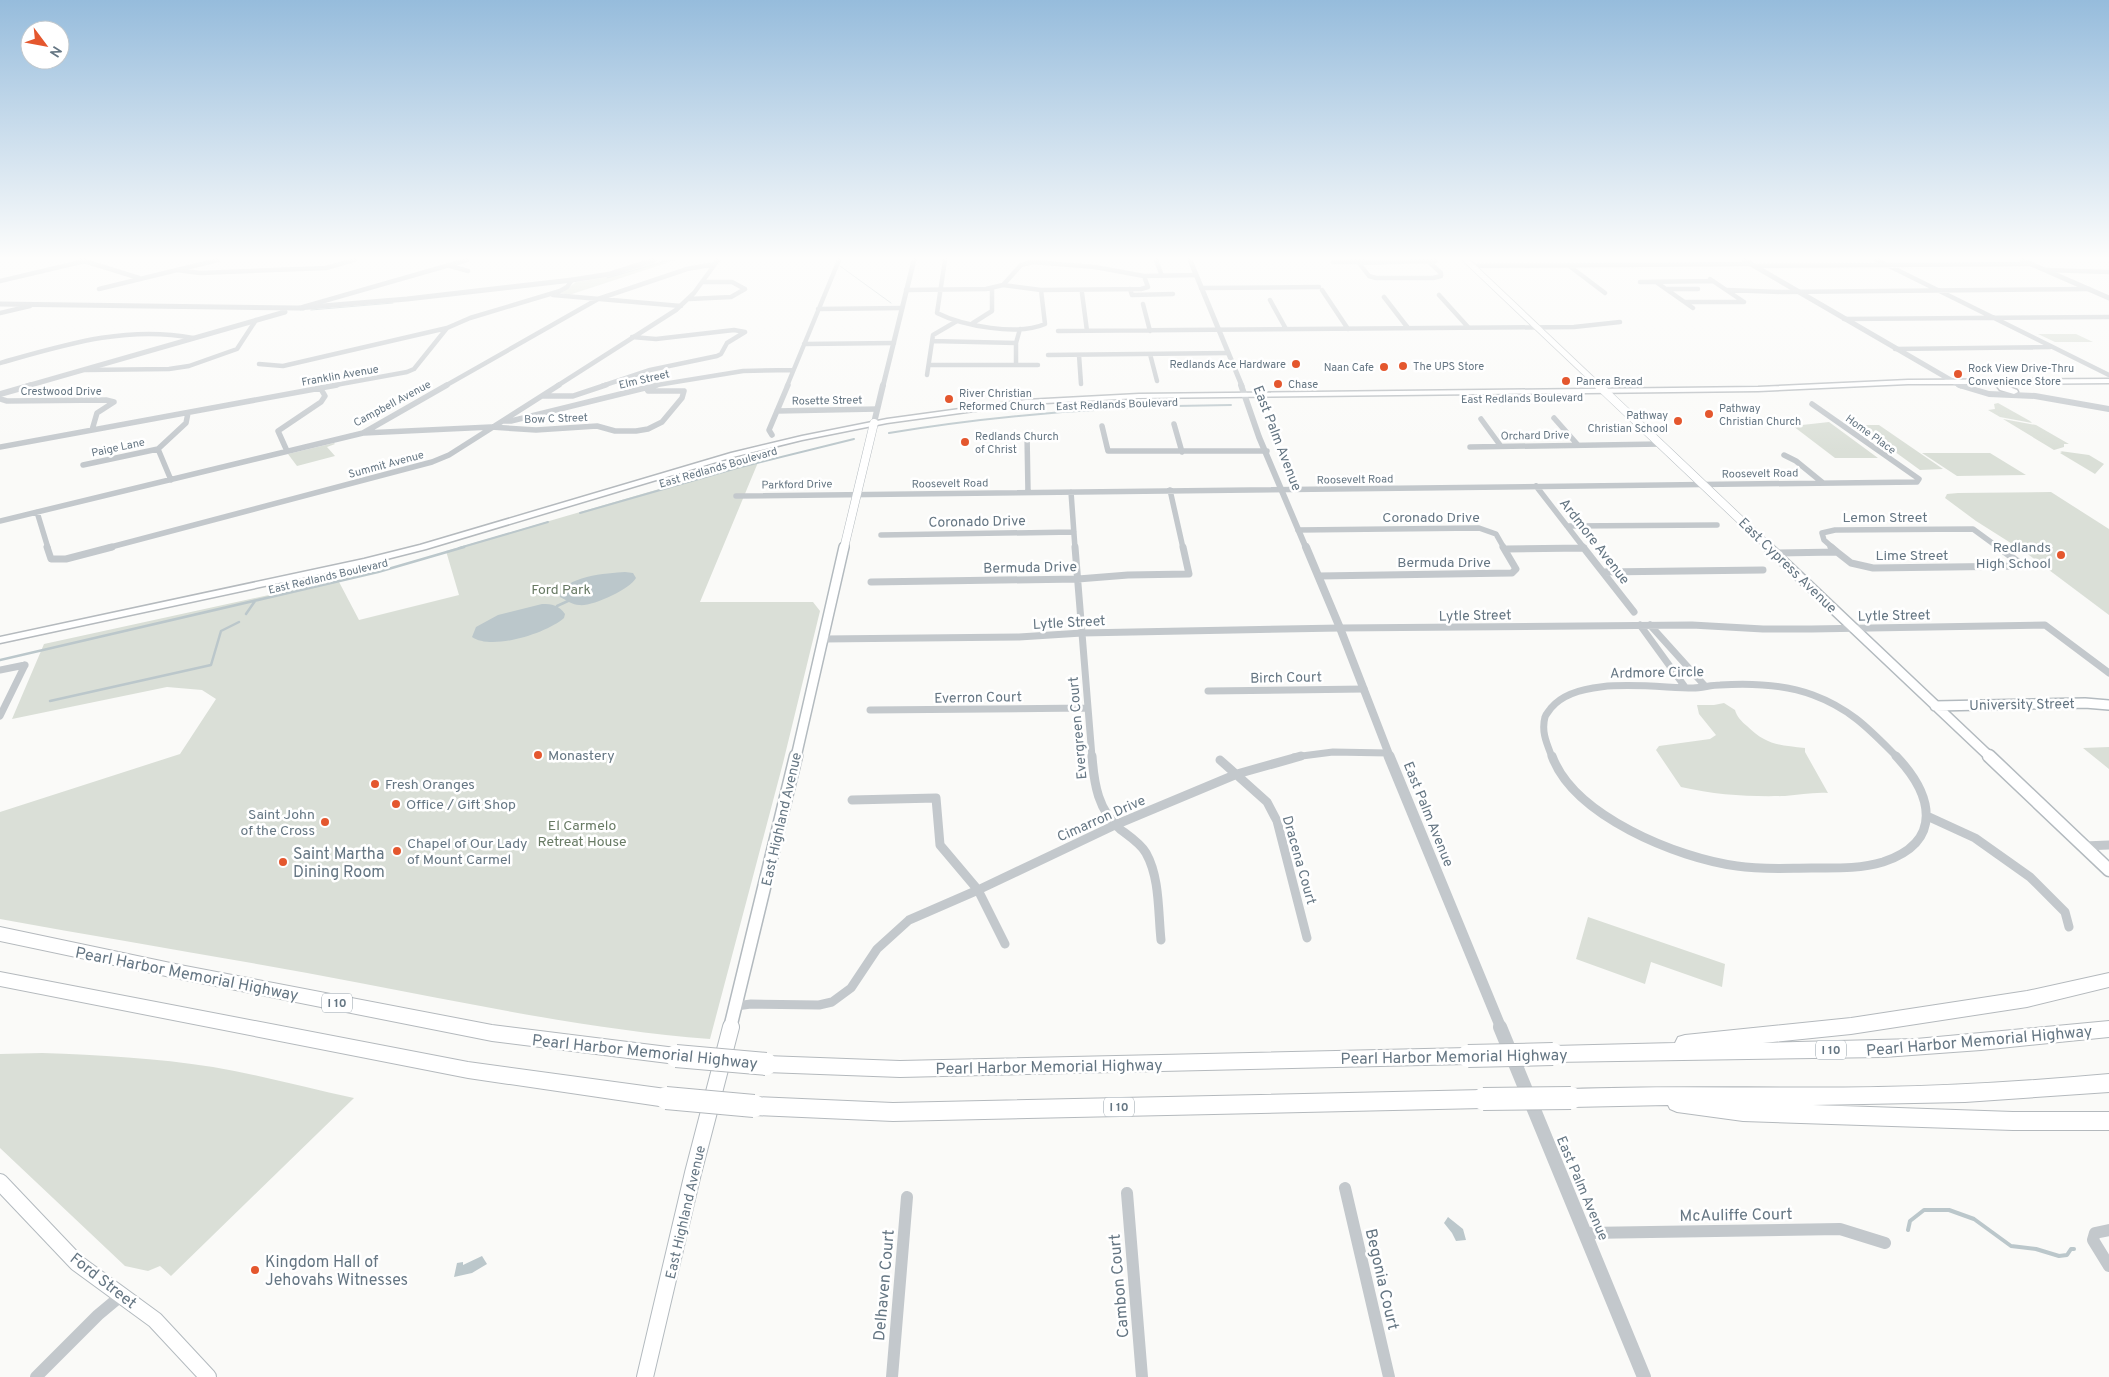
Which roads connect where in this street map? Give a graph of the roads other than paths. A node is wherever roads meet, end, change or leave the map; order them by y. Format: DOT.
graph roads {
  1 [pos="241,324"];
  2 [pos="253,324"];
  3 [pos="456,324"];
  4 [pos="552,324"];
  5 [pos="652,324"];
  6 [pos="812,324"];
  7 [pos="898,324"];
  8 [pos="951,324"];
  9 [pos="983,324"];
  10 [pos="1044,324"];
  11 [pos="1087,324"];
  12 [pos="1148,324"];
  13 [pos="1216,324"];
  14 [pos="1283,324"];
  15 [pos="1345,324"];
  16 [pos="1405,324"];
  17 [pos="1466,324"];
  18 [pos="1535,324"];
  19 [pos="1599,324"];
  20 [pos="1853,324"];
  21 [pos="2007,324"];
  22 [pos="1468,327"];
  23 [pos="1538,327"];
  24 [pos="447,328"];
  25 [pos="1408,328"];
  26 [pos="1020,329"];
  27 [pos="1218,329"];
  28 [pos="1286,329"];
  29 [pos="1348,329"];
  30 [pos="1058,331"];
  31 [pos="1088,331"];
  32 [pos="1150,331"];
  33 [pos="632,337"];
  34 [pos="193,338"];
  35 [pos="932,341"];
  36 [pos="894,343"];
  37 [pos="1016,343"];
  38 [pos="804,344"];
  39 [pos="2052,347"];
  40 [pos="1895,349"];
  41 [pos="1228,353"];
  42 [pos="1150,354"];
  43 [pos="1048,355"];
  44 [pos="1079,355"];
  45 [pos="0,362"];
  46 [pos="259,364"];
  47 [pos="929,365"];
  48 [pos="1016,365"];
  49 [pos="1038,365"];
  50 [pos="85,370"];
  51 [pos="793,370"];
  52 [pos="927,375"];
  53 [pos="2109,375"];
  54 [pos="2109,380"];
  55 [pos="1951,381"];
  56 [pos="1157,382"];
  57 [pos="2022,382"];
  58 [pos="1081,384"];
  59 [pos="1998,384"];
  60 [pos="1962,386"];
  61 [pos="646,388"];
  62 [pos="322,389"];
  63 [pos="2014,392"];
  64 [pos="0,394"];
  65 [pos="1609,394"];
  66 [pos="543,396"];
  67 [pos="1246,397"];
  68 [pos="0,398"];
  69 [pos="1812,404"];
  70 [pos="2109,408"];
  71 [pos="877,410"];
  72 [pos="777,411"];
  73 [pos="188,413"];
  74 [pos="1554,418"];
  75 [pos="1481,419"];
  76 [pos="502,421"];
  77 [pos="1174,424"];
  78 [pos="1102,426"];
  79 [pos="491,427"];
  80 [pos="873,427"];
  81 [pos="92,430"];
  82 [pos="363,433"];
  83 [pos="1027,434"];
  84 [pos="772,435"];
  85 [pos="1577,444"];
  86 [pos="1660,444"];
  87 [pos="1500,445"];
  88 [pos="1470,446"];
  89 [pos="0,447"];
  90 [pos="158,449"];
  91 [pos="287,451"];
  92 [pos="1267,451"];
  93 [pos="1182,452"];
  94 [pos="1784,455"];
  95 [pos="83,465"];
  96 [pos="1919,479"];
  97 [pos="171,480"];
  98 [pos="1823,483"];
  99 [pos="1703,484"];
  100 [pos="1536,486"];
  101 [pos="1170,490"];
  102 [pos="1281,490"];
  103 [pos="1028,492"];
  104 [pos="1071,492"];
  105 [pos="858,494"];
  106 [pos="736,496"];
  107 [pos="37,512"];
  108 [pos="0,521"];
  109 [pos="1717,525"];
  110 [pos="1567,526"];
  111 [pos="1298,530"];
  112 [pos="1074,532"];
  113 [pos="881,536"];
  114 [pos="1584,548"];
  115 [pos="1506,549"];
  116 [pos="1837,552"];
  117 [pos="1776,553"];
  118 [pos="2024,566"];
  119 [pos="1764,570"];
  120 [pos="1603,572"];
  121 [pos="1319,576"];
  122 [pos="1078,579"];
  123 [pos="871,582"];
  124 [pos="1634,612"];
  125 [pos="1640,625"];
  126 [pos="1650,625"];
  127 [pos="1340,628"];
  128 [pos="1854,628"];
  129 [pos="1082,634"];
  130 [pos="824,639"];
  131 [pos="0,640"];
  132 [pos="0,648"];
  133 [pos="0,670"];
  134 [pos="2109,673"];
  135 [pos="1705,686"];
  136 [pos="1685,687"];
  137 [pos="1364,689"];
  138 [pos="1208,691"];
  139 [pos="2109,705"];
  140 [pos="1935,706"];
  141 [pos="1087,708"];
  142 [pos="870,710"];
  143 [pos="0,716"];
  144 [pos="1388,753"];
  145 [pos="1220,760"];
  146 [pos="1236,774"];
  147 [pos="852,800"];
  148 [pos="1927,816"];
  149 [pos="1116,825"];
  150 [pos="2084,846"];
  151 [pos="2109,846"];
  152 [pos="2109,870"];
  153 [pos="978,890"];
  154 [pos="2069,927"];
  155 [pos="0,934"];
  156 [pos="1307,938"];
  157 [pos="1161,940"];
  158 [pos="1006,944"];
  159 [pos="0,979"];
  160 [pos="2109,980"];
  161 [pos="736,1006"];
  162 [pos="2109,1029"];
  163 [pos="1601,1052"];
  164 [pos="2109,1083"];
  165 [pos="1619,1096"];
  166 [pos="1571,1098"];
  167 [pos="2109,1121"];
  168 [pos="0,1182"];
  169 [pos="1345,1188"];
  170 [pos="1127,1193"];
  171 [pos="907,1197"];
  172 [pos="2109,1230"];
  173 [pos="1586,1233"];
  174 [pos="1886,1243"];
  175 [pos="2109,1266"];
  176 [pos="122,1295"];
  177 [pos="36,1377"];
  178 [pos="208,1377"];
  179 [pos="646,1377"];
  180 [pos="892,1377"];
  181 [pos="1142,1377"];
  182 [pos="1390,1377"];
  183 [pos="1644,1377"];
  1 -- 34 [label="street"];
  2 -- 50 [label="street"];
  3 -- 24 [label="street, Franklin Avenue"];
  4 -- 82 [label="street, Campbell Avenue"];
  5 -- 33 [label="street, Summit Avenue"];
  6 -- 38 [label="street"];
  7 -- 36 [label="street, East Highland Avenue"];
  8 -- 35 [label="street"];
  9 -- 26 [label="street"];
  10 -- 26 [label="street"];
  11 -- 31 [label="street"];
  12 -- 32 [label="street"];
  13 -- 27 [label="street, East Palm Avenue"];
  14 -- 28 [label="street"];
  15 -- 29 [label="street"];
  16 -- 25 [label="street"];
  17 -- 22 [label="street"];
  18 -- 23 [label="main road, East Cypress Avenue"];
  19 -- 23 [label="street"];
  20 -- 40 [label="street"];
  21 -- 39 [label="street"];
  22 -- 23 [label="street"];
  22 -- 25 [label="street"];
  23 -- 65 [label="main road, East Cypress Avenue"];
  24 -- 46 [label="street"];
  24 -- 62 [label="street, Franklin Avenue"];
  25 -- 29 [label="street"];
  26 -- 37 [label="street"];
  27 -- 28 [label="street"];
  27 -- 32 [label="street"];
  27 -- 41 [label="street, East Palm Avenue"];
  28 -- 29 [label="street"];
  30 -- 31 [label="street"];
  31 -- 32 [label="street"];
  33 -- 66 [label="street, Summit Avenue"];
  33 -- 66 [label="street"];
  34 -- 45 [label="street"];
  34 -- 50 [label="street"];
  35 -- 37 [label="street"];
  35 -- 47 [label="street"];
  36 -- 38 [label="street"];
  36 -- 71 [label="street, East Highland Avenue"];
  37 -- 48 [label="street"];
  38 -- 51 [label="street"];
  39 -- 40 [label="street"];
  39 -- 53 [label="street"];
  40 -- 55 [label="street"];
  41 -- 42 [label="street"];
  41 -- 67 [label="street, East Palm Avenue"];
  42 -- 44 [label="street"];
  42 -- 56 [label="street"];
  43 -- 44 [label="street"];
  44 -- 58 [label="street"];
  47 -- 48 [label="street"];
  47 -- 52 [label="street"];
  48 -- 49 [label="street"];
  50 -- 64 [label="street"];
  51 -- 61 [label="street, Elm Street"];
  51 -- 72 [label="street"];
  54 -- 57 [label="main road, East Redlands Boulevard"];
  55 -- 57 [label="main road, East Redlands Boulevard"];
  55 -- 60 [label="street"];
  55 -- 65 [label="main road, East Redlands Boulevard"];
  57 -- 59 [label="main road, East Redlands Boulevard"];
  59 -- 60 [label="main road, East Redlands Boulevard"];
  59 -- 63 [label="main road"];
  60 -- 63 [label="street"];
  60 -- 65 [label="main road, East Redlands Boulevard"];
  60 -- 70 [label="street"];
  61 -- 76 [label="street, Elm Street"];
  61 -- 79 [label="street, Bow C Street"];
  62 -- 73 [label="street, Franklin Avenue"];
  62 -- 91 [label="street"];
  63 -- 70 [label="street"];
  65 -- 67 [label="main road, East Redlands Boulevard"];
  65 -- 86 [label="main road, East Cypress Avenue"];
  66 -- 76 [label="street, Summit Avenue"];
  67 -- 80 [label="main road, East Redlands Boulevard"];
  67 -- 92 [label="street, East Palm Avenue"];
  68 -- 81 [label="street, Crestwood Drive"];
  69 -- 96 [label="street, Home Place"];
  71 -- 72 [label="street, Rosette Street"];
  71 -- 80 [label="street, East Highland Avenue"];
  72 -- 84 [label="street"];
  73 -- 81 [label="street, Franklin Avenue"];
  73 -- 90 [label="street, Paige Lane"];
  74 -- 85 [label="street"];
  75 -- 87 [label="street"];
  76 -- 79 [label="street, Summit Avenue"];
  77 -- 93 [label="street"];
  78 -- 93 [label="street"];
  79 -- 82 [label="street"];
  79 -- 107 [label="street, Summit Avenue"];
  80 -- 105 [label="main road, East Highland Avenue"];
  80 -- 131 [label="main road, East Redlands Boulevard"];
  80 -- 132 [label="main road, East Redlands Boulevard"];
  81 -- 89 [label="street, Franklin Avenue"];
  82 -- 91 [label="street, Campbell Avenue"];
  83 -- 103 [label="street"];
  85 -- 86 [label="street, Orchard Drive"];
  85 -- 87 [label="street, Orchard Drive"];
  86 -- 99 [label="main road, East Cypress Avenue"];
  87 -- 88 [label="street, Orchard Drive"];
  90 -- 95 [label="street, Paige Lane"];
  90 -- 97 [label="street, Paige Lane"];
  91 -- 97 [label="street, Campbell Avenue"];
  92 -- 93 [label="street"];
  92 -- 102 [label="street, East Palm Avenue"];
  94 -- 98 [label="street, Roosevelt Road"];
  96 -- 98 [label="street, Roosevelt Road"];
  97 -- 107 [label="street, Campbell Avenue"];
  98 -- 99 [label="street, Roosevelt Road"];
  99 -- 100 [label="street, Roosevelt Road"];
  99 -- 117 [label="main road, East Cypress Avenue"];
  100 -- 102 [label="street, Roosevelt Road"];
  100 -- 110 [label="street, Ardmore Avenue"];
  101 -- 102 [label="street, Roosevelt Road"];
  101 -- 104 [label="street, Roosevelt Road"];
  101 -- 122 [label="street, Bermuda Drive"];
  102 -- 111 [label="street, East Palm Avenue"];
  103 -- 104 [label="street, Roosevelt Road"];
  103 -- 105 [label="street, Roosevelt Road"];
  104 -- 112 [label="street, Evergreen Court"];
  105 -- 106 [label="street, Parkford Drive"];
  105 -- 130 [label="main road, East Highland Avenue"];
  107 -- 108 [label="street, Campbell Avenue"];
  109 -- 110 [label="street"];
  110 -- 114 [label="street, Ardmore Avenue"];
  111 -- 115 [label="street, Coronado Drive"];
  111 -- 121 [label="street, East Palm Avenue"];
  112 -- 113 [label="street, Coronado Drive"];
  112 -- 122 [label="street, Evergreen Court"];
  114 -- 115 [label="street"];
  114 -- 120 [label="street, Ardmore Avenue"];
  115 -- 121 [label="street, Bermuda Drive"];
  116 -- 117 [label="street"];
  116 -- 118 [label="street, Lime Street"];
  116 -- 118 [label="street, Lemon Street"];
  117 -- 128 [label="main road, East Cypress Avenue"];
  119 -- 120 [label="street"];
  120 -- 124 [label="street, Ardmore Avenue"];
  121 -- 127 [label="street, East Palm Avenue"];
  122 -- 123 [label="street, Bermuda Drive"];
  122 -- 129 [label="street, Evergreen Court"];
  125 -- 126 [label="street, Lytle Street"];
  125 -- 127 [label="street, Lytle Street"];
  125 -- 136 [label="street"];
  126 -- 128 [label="street, Lytle Street"];
  126 -- 135 [label="street"];
  127 -- 129 [label="street, Lytle Street"];
  127 -- 137 [label="street, East Palm Avenue"];
  128 -- 134 [label="street, Lytle Street"];
  128 -- 140 [label="main road, East Cypress Avenue"];
  129 -- 130 [label="street, Lytle Street"];
  129 -- 141 [label="street, Evergreen Court"];
  130 -- 161 [label="main road, East Highland Avenue"];
  133 -- 143 [label="street"];
  135 -- 136 [label="street, Ardmore Circle"];
  135 -- 148 [label="street, Ardmore Circle"];
  136 -- 148 [label="street, Ardmore Circle"];
  137 -- 138 [label="street, Birch Court"];
  137 -- 144 [label="street, East Palm Avenue"];
  139 -- 140 [label="main road, University Street"];
  140 -- 150 [label="main road, East Cypress Avenue"];
  141 -- 142 [label="street, Everron Court"];
  141 -- 149 [label="street, Evergreen Court"];
  144 -- 146 [label="street, Cimarron Drive"];
  144 -- 173 [label="street, East Palm Avenue"];
  145 -- 146 [label="street"];
  146 -- 149 [label="street, Cimarron Drive"];
  146 -- 156 [label="street, Dracena Court"];
  147 -- 153 [label="street"];
  148 -- 154 [label="street"];
  149 -- 153 [label="street, Cimarron Drive"];
  149 -- 157 [label="street, Evergreen Court"];
  150 -- 151 [label="street"];
  150 -- 152 [label="main road, East Cypress Avenue"];
  153 -- 158 [label="street"];
  153 -- 161 [label="street, Cimarron Drive"];
  155 -- 163 [label="highway, Pearl Harbor Memorial Highway / I 10, bridge"];
  159 -- 166 [label="highway, I 10, bridge"];
  160 -- 163 [label="highway"];
  161 -- 179 [label="main road, East Highland Avenue"];
  162 -- 163 [label="highway, Pearl Harbor Memorial Highway / I 10"];
  164 -- 165 [label="highway, I 10"];
  165 -- 166 [label="highway, I 10"];
  165 -- 167 [label="highway"];
  168 -- 176 [label="main road, Ford Street"];
  169 -- 182 [label="street, Begonia Court"];
  170 -- 181 [label="street, Cambon Court"];
  171 -- 180 [label="street, Delhaven Court"];
  172 -- 175 [label="street"];
  173 -- 174 [label="street, McAuliffe Court"];
  173 -- 183 [label="street, East Palm Avenue"];
  176 -- 177 [label="street"];
  176 -- 178 [label="main road, Ford Street"];
}
